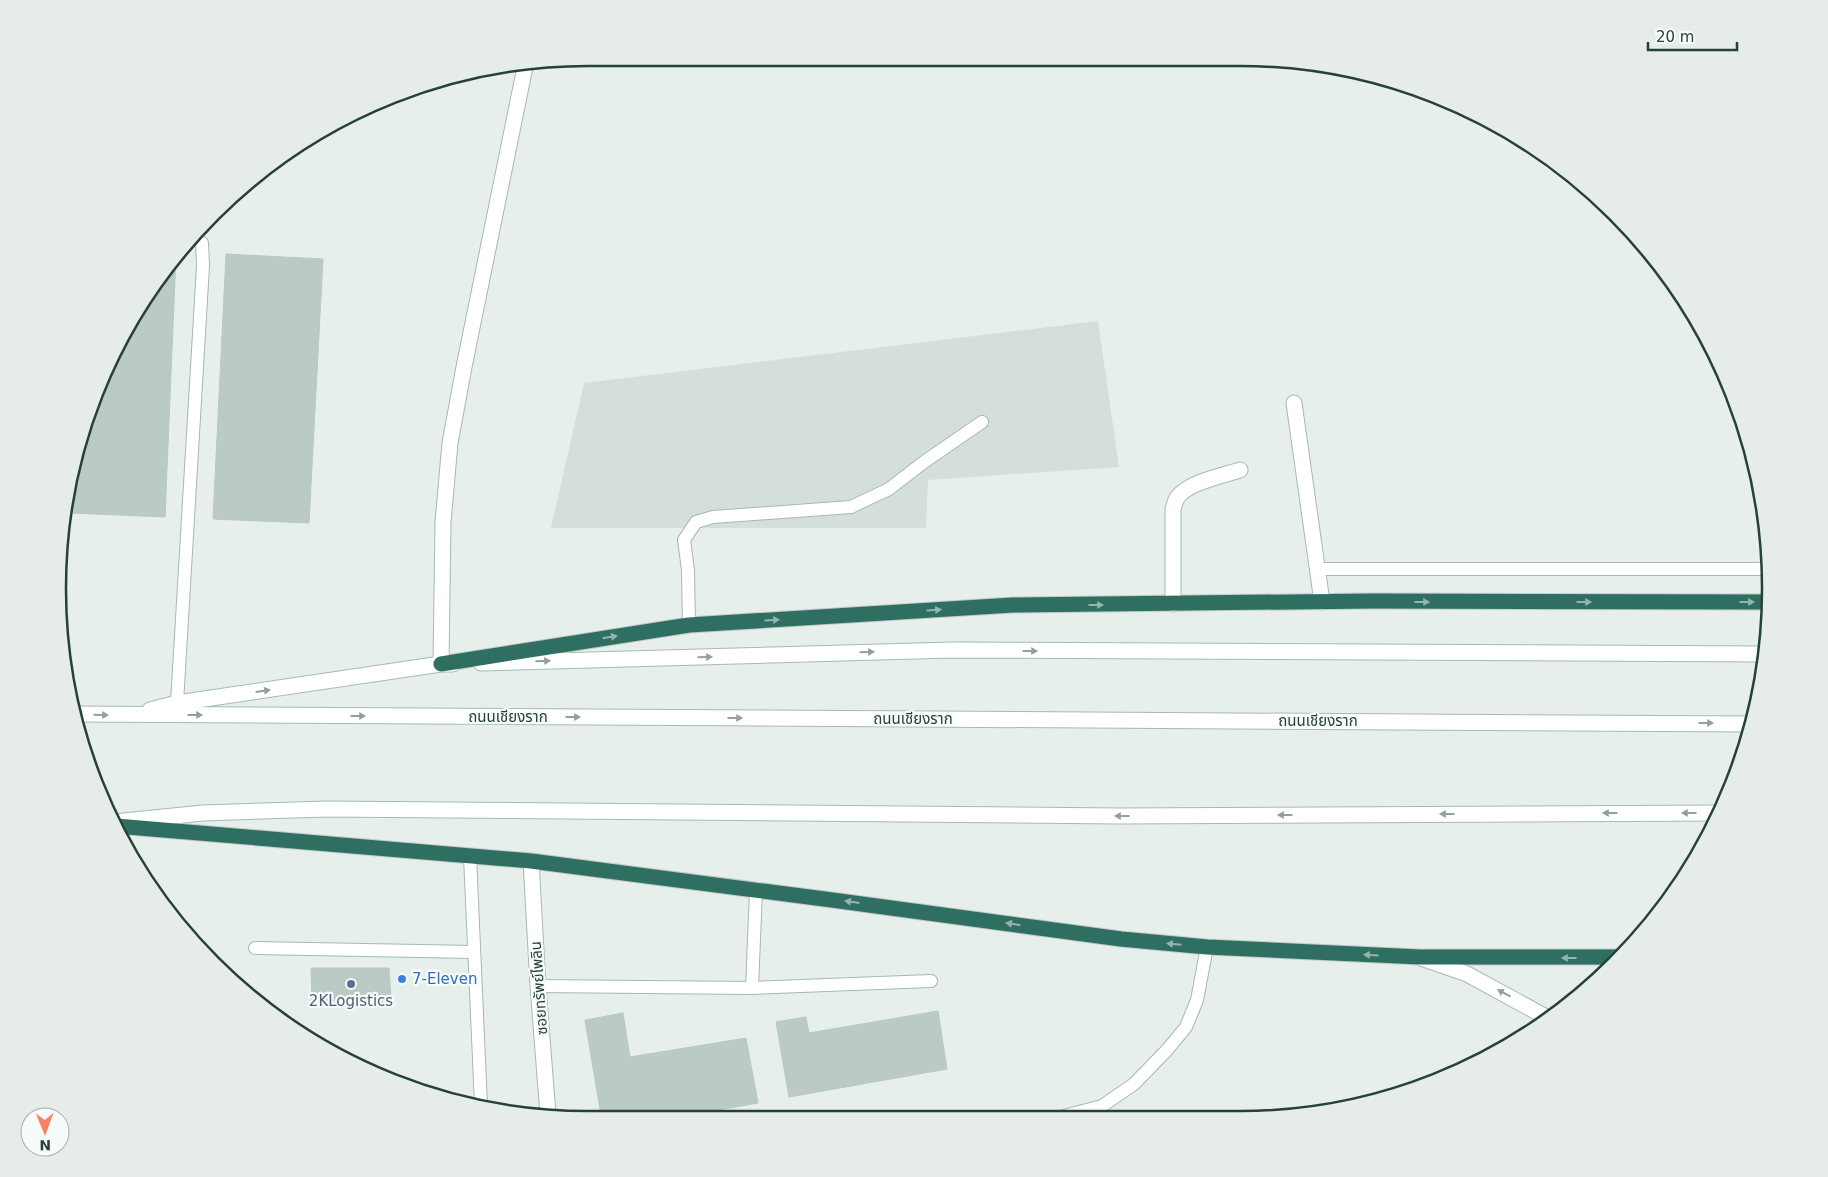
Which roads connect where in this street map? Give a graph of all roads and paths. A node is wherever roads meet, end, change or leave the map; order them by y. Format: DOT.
graph roads {
  1 [pos="524,70"];
  2 [pos="199,241"];
  3 [pos="1294,402"];
  4 [pos="982,422"];
  5 [pos="1240,470"];
  6 [pos="1761,568"];
  7 [pos="1317,569"];
  8 [pos="1322,602"];
  9 [pos="1762,602"];
  10 [pos="1173,604"];
  11 [pos="689,625"];
  12 [pos="1757,654"];
  13 [pos="441,664"];
  14 [pos="178,703"];
  15 [pos="82,714"];
  16 [pos="129,715"];
  17 [pos="1744,724"];
  18 [pos="1711,813"];
  19 [pos="121,821"];
  20 [pos="124,827"];
  21 [pos="470,856"];
  22 [pos="531,861"];
  23 [pos="756,890"];
  24 [pos="1207,947"];
  25 [pos="255,948"];
  26 [pos="474,952"];
  27 [pos="1420,957"];
  28 [pos="1610,957"];
  29 [pos="931,981"];
  30 [pos="538,986"];
  31 [pos="752,988"];
  32 [pos="1541,1015"];
  33 [pos="481,1100"];
  34 [pos="548,1109"];
  35 [pos="1085,1111"];
  1 -- 13 [label="main road"];
  2 -- 14 [label="lane"];
  3 -- 7 [label="main road"];
  4 -- 11 [label="lane"];
  5 -- 10 [label="main road"];
  6 -- 7 [label="lane"];
  7 -- 8 [label="main road"];
  8 -- 9 [label="highway, one-way"];
  8 -- 10 [label="highway"];
  11 -- 10 [label="highway, one-way"];
  13 -- 11 [label="highway, one-way"];
  13 -- 12 [label="main road, one-way"];
  14 -- 13 [label="main road, one-way"];
  14 -- 16 [label="main road"];
  15 -- 16 [label="main road, ถนนเชียงราก, one-way"];
  16 -- 17 [label="main road, ถนนเชียงราก, one-way"];
  18 -- 19 [label="main road, one-way"];
  20 -- 21 [label="highway"];
  21 -- 22 [label="highway"];
  21 -- 26 [label="lane"];
  22 -- 23 [label="highway"];
  22 -- 30 [label="main road, ซอยทรัพย์ไพลิน"];
  24 -- 23 [label="highway, one-way"];
  23 -- 31 [label="lane"];
  27 -- 24 [label="highway, one-way"];
  24 -- 35 [label="lane"];
  25 -- 26 [label="lane"];
  26 -- 33 [label="lane"];
  28 -- 27 [label="highway, one-way"];
  32 -- 27 [label="main road, one-way"];
  29 -- 31 [label="lane"];
  30 -- 31 [label="lane"];
  30 -- 34 [label="main road, ซอยทรัพย์ไพลิน"];
}
